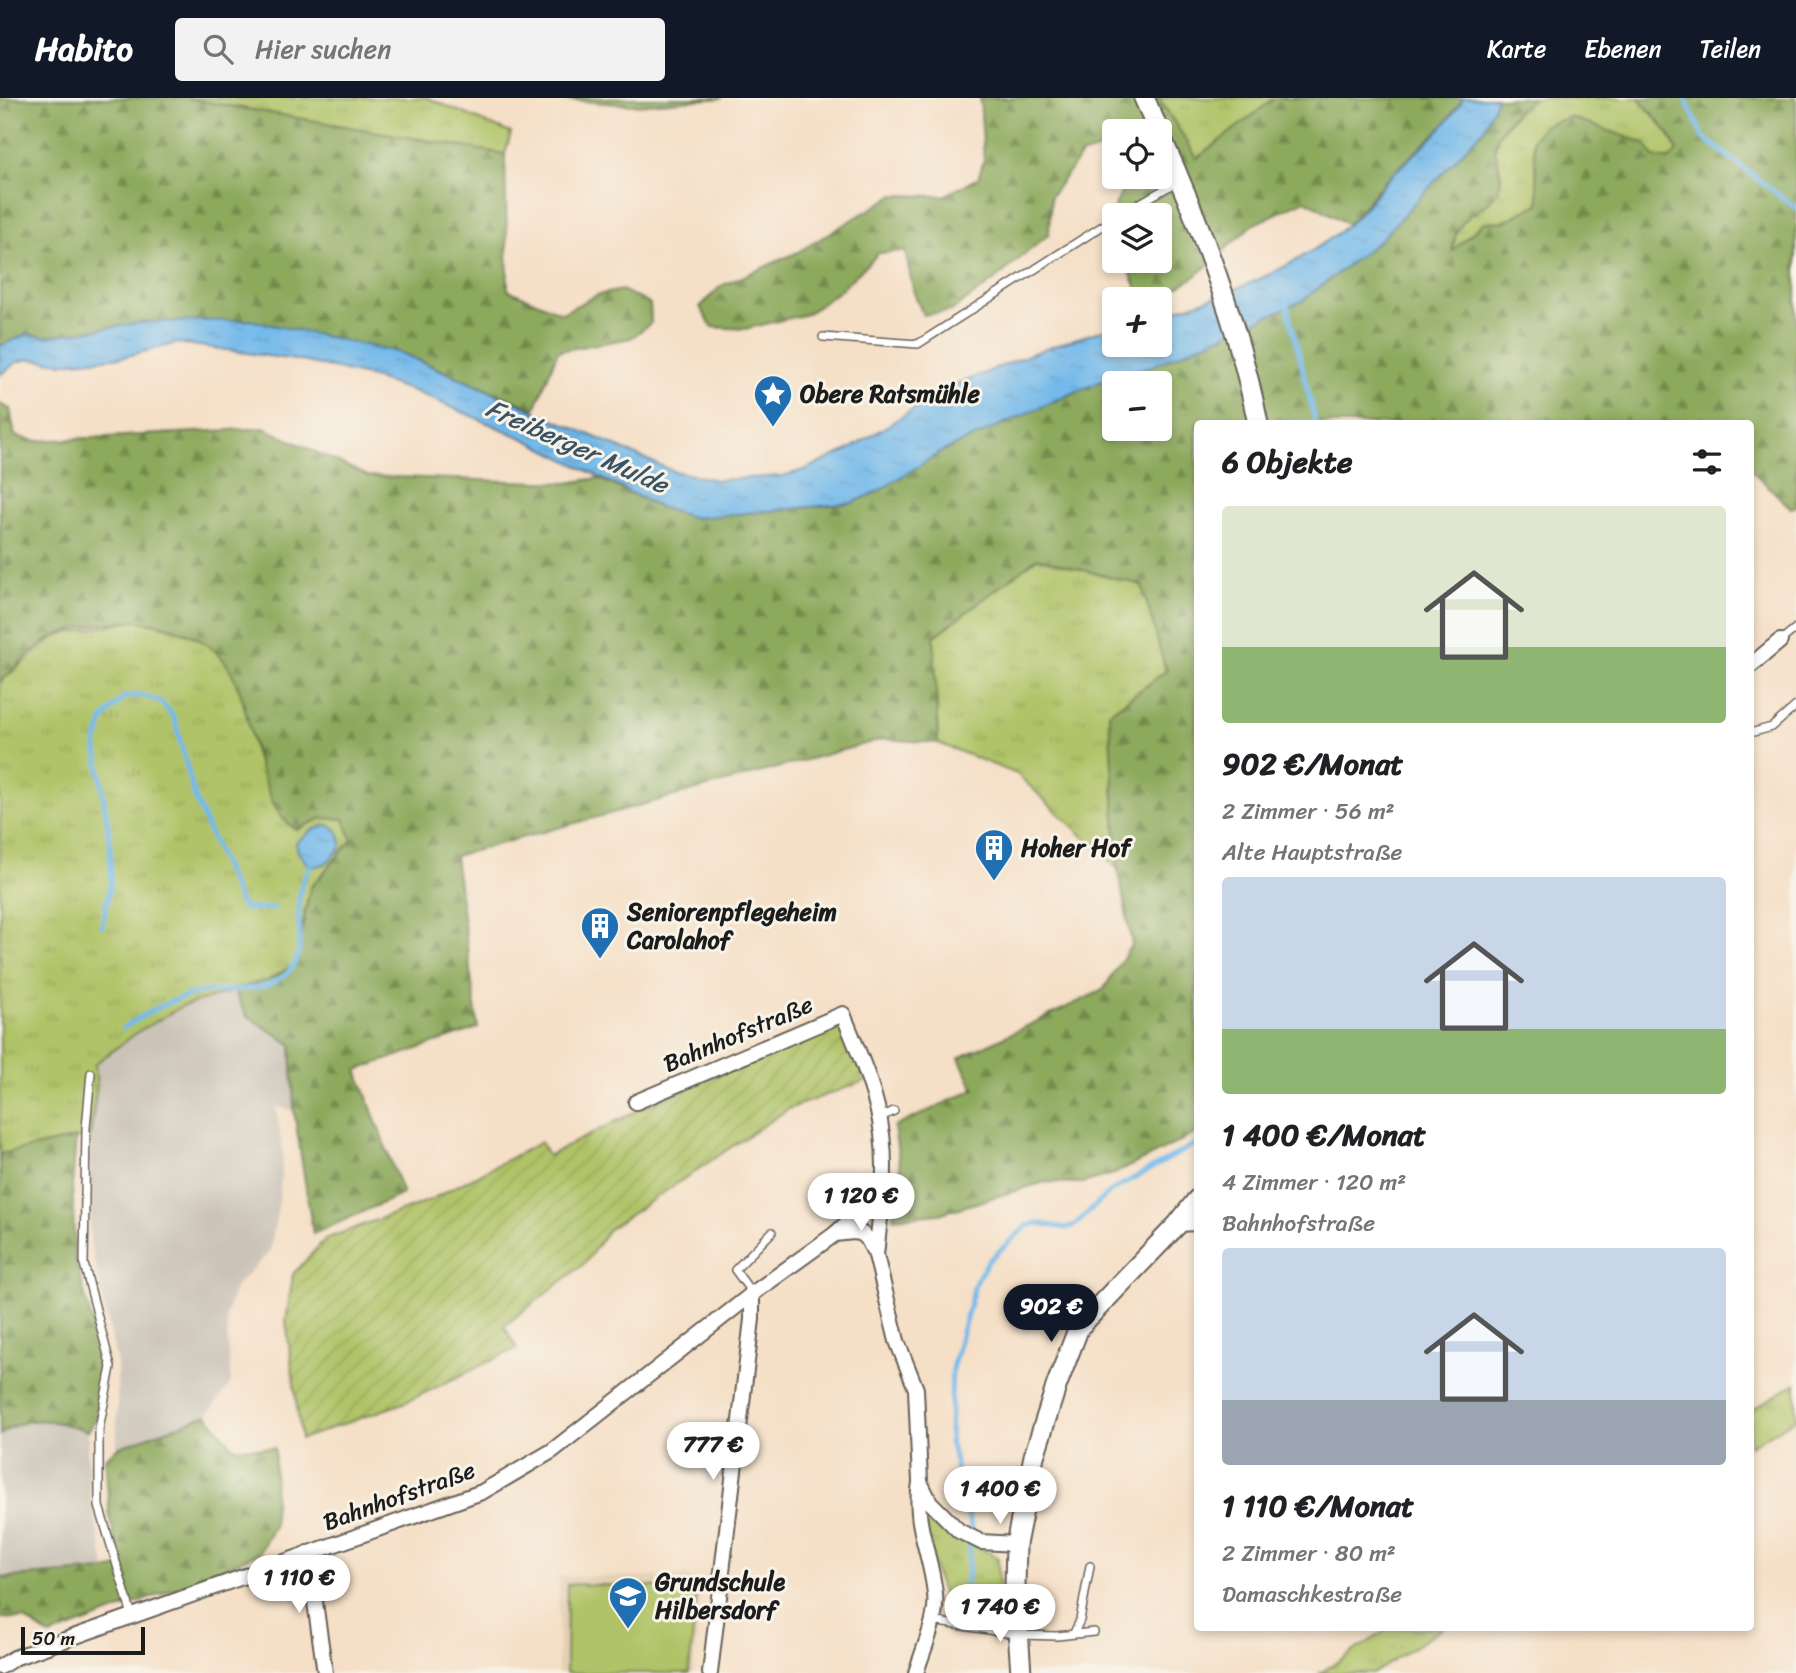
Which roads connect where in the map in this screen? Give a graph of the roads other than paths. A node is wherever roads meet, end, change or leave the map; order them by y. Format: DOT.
graph roads {
  1 [pos="1144,98"];
  2 [pos="1153,119"];
  3 [pos="1172,161"];
  4 [pos="1180,179"];
  5 [pos="1139,203"];
  6 [pos="1102,226"];
  7 [pos="822,337"];
  8 [pos="1258,420"];
  9 [pos="1796,628"];
  10 [pos="1780,641"];
  11 [pos="1754,663"];
  12 [pos="1796,706"];
  13 [pos="1754,732"];
  14 [pos="91,1073"];
  15 [pos="636,1102"];
  16 [pos="883,1190"];
  17 [pos="1194,1204"];
  18 [pos="1188,1224"];
  19 [pos="772,1232"];
  20 [pos="835,1234"];
  21 [pos="876,1255"];
  22 [pos="752,1294"];
  23 [pos="920,1482"];
  24 [pos="1016,1544"];
  25 [pos="308,1553"];
  26 [pos="1090,1566"];
  27 [pos="132,1615"];
  28 [pos="932,1621"];
  29 [pos="1094,1632"];
  30 [pos="1074,1633"];
  31 [pos="1020,1635"];
  32 [pos="0,1667"];
  33 [pos="325,1673"];
  34 [pos="710,1673"];
  35 [pos="916,1673"];
  36 [pos="1021,1673"];
  1 -- 2 [label="main road"];
  3 -- 4 [label="main road"];
  4 -- 5 [label="lane"];
  4 -- 8 [label="main road"];
  6 -- 7 [label="lane"];
  9 -- 10 [label="lane"];
  10 -- 11 [label="street"];
  12 -- 13 [label="lane"];
  14 -- 27 [label="lane"];
  15 -- 16 [label="street, Bahnhofstraße"];
  16 -- 20 [label="street, Bahnhofstraße"];
  16 -- 21 [label="street, Bahnhofstraße"];
  17 -- 18 [label="main road"];
  18 -- 24 [label="main road"];
  19 -- 22 [label="lane"];
  20 -- 21 [label="street"];
  20 -- 22 [label="street, Bahnhofstraße"];
  21 -- 23 [label="street, Bahnhofstraße"];
  22 -- 25 [label="street, Bahnhofstraße"];
  22 -- 34 [label="street"];
  23 -- 24 [label="street, Bahnhofstraße"];
  23 -- 28 [label="street"];
  24 -- 31 [label="main road"];
  25 -- 27 [label="street, Bahnhofstraße"];
  25 -- 33 [label="street"];
  26 -- 30 [label="lane"];
  27 -- 32 [label="street, Bahnhofstraße"];
  28 -- 31 [label="lane"];
  28 -- 35 [label="street"];
  29 -- 30 [label="lane"];
  30 -- 31 [label="lane"];
  31 -- 36 [label="main road"];
}
